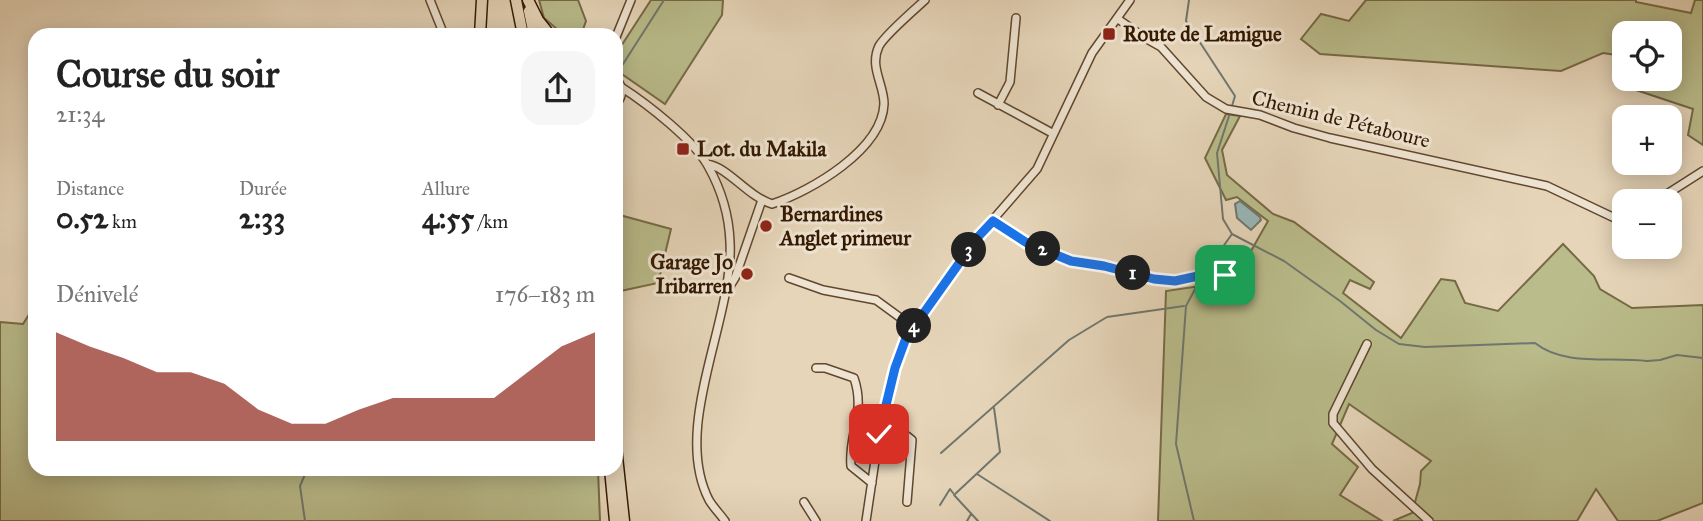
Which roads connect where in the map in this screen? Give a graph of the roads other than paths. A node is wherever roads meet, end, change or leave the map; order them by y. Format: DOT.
graph roads {
  1 [pos="430,0"];
  2 [pos="482,0"];
  3 [pos="516,0"];
  4 [pos="528,0"];
  5 [pos="631,0"];
  6 [pos="925,0"];
  7 [pos="1130,0"];
  8 [pos="1016,18"];
  9 [pos="1118,19"];
  10 [pos="441,28"];
  11 [pos="480,28"];
  12 [pos="522,28"];
  13 [pos="533,28"];
  14 [pos="544,28"];
  15 [pos="620,28"];
  16 [pos="623,86"];
  17 [pos="978,93"];
  18 [pos="623,100"];
  19 [pos="641,100"];
  20 [pos="998,105"];
  21 [pos="1052,133"];
  22 [pos="707,164"];
  23 [pos="1703,170"];
  24 [pos="1674,189"];
  25 [pos="762,200"];
  26 [pos="1612,216"];
  27 [pos="993,221"];
  28 [pos="1225,275"];
  29 [pos="789,278"];
  30 [pos="726,292"];
  31 [pos="913,327"];
  32 [pos="1367,344"];
  33 [pos="816,368"];
  34 [pos="876,457"];
  35 [pos="611,476"];
  36 [pos="619,476"];
  37 [pos="872,483"];
  38 [pos="804,502"];
  39 [pos="907,502"];
  40 [pos="615,521"];
  41 [pos="624,521"];
  42 [pos="725,521"];
  43 [pos="816,521"];
  44 [pos="866,521"];
  45 [pos="1429,521"];
  1 -- 10 [label="street"];
  2 -- 11 [label="highway"];
  3 -- 12 [label="highway"];
  4 -- 13 [label="highway"];
  4 -- 14 [label="highway"];
  5 -- 15 [label="street"];
  6 -- 25 [label="street"];
  7 -- 9 [label="street"];
  8 -- 20 [label="street"];
  9 -- 21 [label="street"];
  9 -- 26 [label="street, Chemin de Pétaboure"];
  16 -- 19 [label="street"];
  17 -- 20 [label="street"];
  18 -- 19 [label="street"];
  19 -- 22 [label="street"];
  20 -- 21 [label="street"];
  21 -- 27 [label="street"];
  22 -- 25 [label="street"];
  22 -- 30 [label="street"];
  23 -- 24 [label="street"];
  25 -- 30 [label="street"];
  27 -- 28 [label="street"];
  27 -- 31 [label="street"];
  29 -- 31 [label="street"];
  30 -- 42 [label="street"];
  31 -- 34 [label="street"];
  32 -- 45 [label="street"];
  33 -- 37 [label="street"];
  34 -- 37 [label="street"];
  34 -- 39 [label="street"];
  35 -- 40 [label="highway"];
  36 -- 41 [label="highway"];
  37 -- 44 [label="street"];
  38 -- 43 [label="street"];
}
